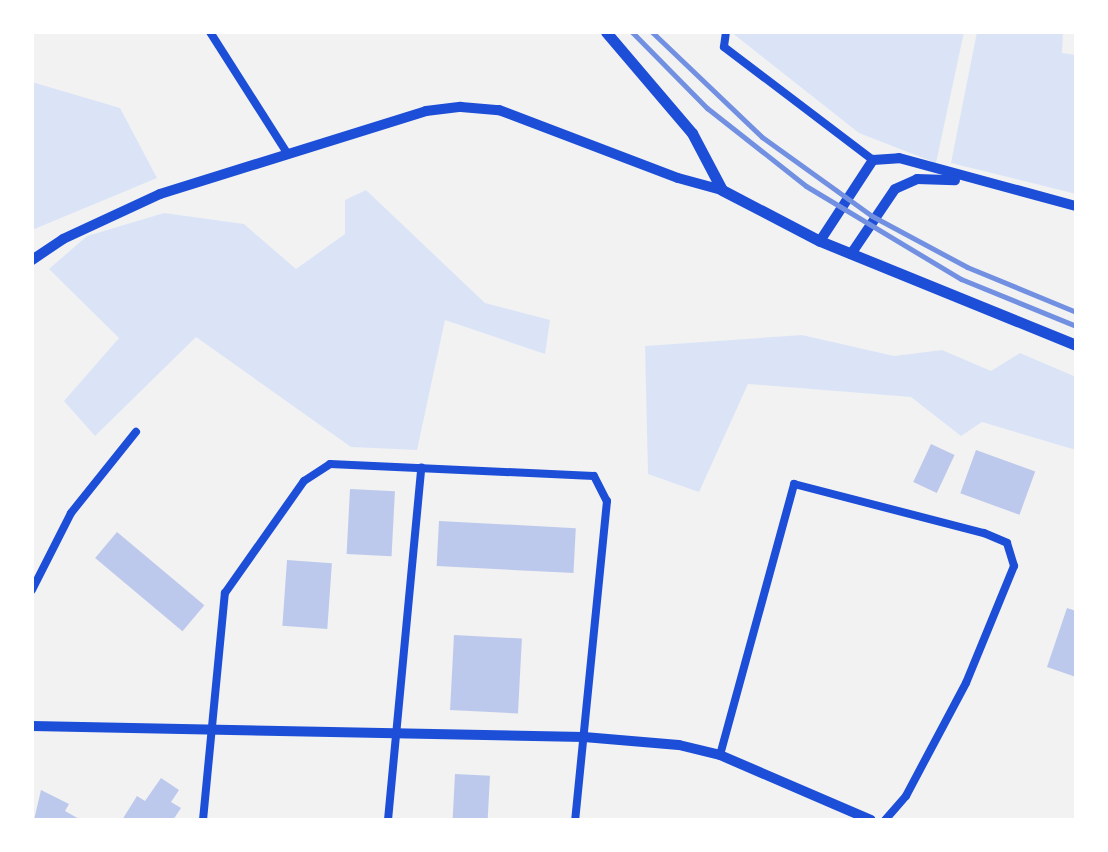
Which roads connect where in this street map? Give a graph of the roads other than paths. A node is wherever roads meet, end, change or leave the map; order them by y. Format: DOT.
graph roads {
  1 [pos="210,32"];
  2 [pos="606,32"];
  3 [pos="726,32"];
  4 [pos="287,153"];
  5 [pos="873,160"];
  6 [pos="969,180"];
  7 [pos="722,190"];
  8 [pos="1076,206"];
  9 [pos="820,241"];
  10 [pos="851,254"];
  11 [pos="32,260"];
  12 [pos="1076,345"];
  13 [pos="136,432"];
  14 [pos="421,468"];
  15 [pos="32,590"];
  16 [pos="32,726"];
  17 [pos="216,728"];
  18 [pos="397,732"];
  19 [pos="584,737"];
  20 [pos="720,755"];
  21 [pos="203,820"];
  22 [pos="388,820"];
  23 [pos="575,820"];
  24 [pos="871,820"];
  25 [pos="885,820"];
  1 -- 4 [label="street"];
  2 -- 7 [label="main road"];
  3 -- 5 [label="street"];
  4 -- 7 [label="street"];
  4 -- 11 [label="street"];
  5 -- 6 [label="street"];
  5 -- 9 [label="street"];
  6 -- 8 [label="street"];
  6 -- 10 [label="street"];
  7 -- 9 [label="main road"];
  9 -- 10 [label="main road"];
  10 -- 12 [label="main road"];
  13 -- 15 [label="street"];
  14 -- 17 [label="street"];
  14 -- 18 [label="street"];
  14 -- 19 [label="street"];
  16 -- 17 [label="street"];
  17 -- 18 [label="street"];
  17 -- 21 [label="street"];
  18 -- 19 [label="street"];
  18 -- 22 [label="street"];
  19 -- 20 [label="street"];
  19 -- 23 [label="street"];
  20 -- 24 [label="street"];
  20 -- 25 [label="street"];
}
